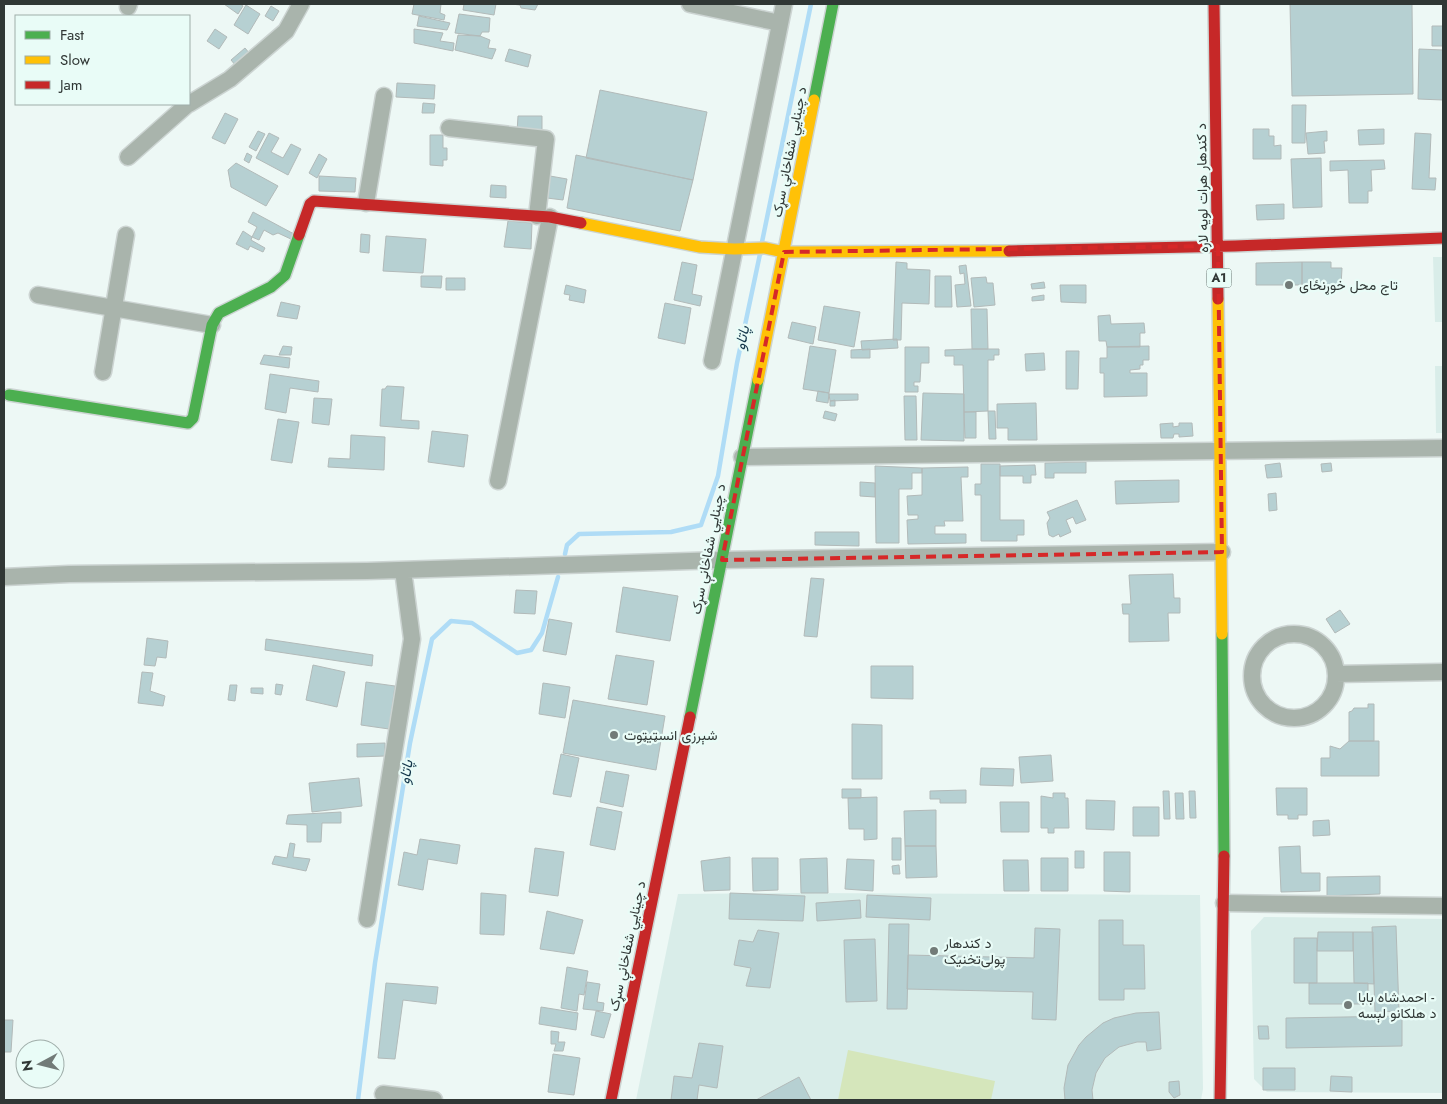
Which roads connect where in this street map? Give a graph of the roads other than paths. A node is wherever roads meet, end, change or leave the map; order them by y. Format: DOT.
graph roads {
  1 [pos="301,4"];
  2 [pos="690,4"];
  3 [pos="784,4"];
  4 [pos="833,4"];
  5 [pos="1214,4"];
  6 [pos="780,24"];
  7 [pos="384,96"];
  8 [pos="190,103"];
  9 [pos="188,105"];
  10 [pos="450,128"];
  11 [pos="128,157"];
  12 [pos="366,204"];
  13 [pos="544,216"];
  14 [pos="126,235"];
  15 [pos="1443,238"];
  16 [pos="1218,246"];
  17 [pos="741,249"];
  18 [pos="784,252"];
  19 [pos="38,295"];
  20 [pos="114,308"];
  21 [pos="212,324"];
  22 [pos="712,361"];
  23 [pos="103,372"];
  24 [pos="9,394"];
  25 [pos="1443,448"];
  26 [pos="1220,451"];
  27 [pos="742,457"];
  28 [pos="498,481"];
  29 [pos="1222,552"];
  30 [pos="722,560"];
  31 [pos="404,570"];
  32 [pos="4,577"];
  33 [pos="1443,672"];
  34 [pos="1336,674"];
  35 [pos="1223,678"];
  36 [pos="1252,678"];
  37 [pos="1224,903"];
  38 [pos="1443,906"];
  39 [pos="367,920"];
  40 [pos="383,1094"];
  41 [pos="434,1100"];
  42 [pos="610,1100"];
  43 [pos="1220,1100"];
  1 -- 8 [label="street"];
  2 -- 6 [label="street"];
  3 -- 6 [label="street"];
  4 -- 18 [label="main road, د چينايي شفاخانې سړک"];
  5 -- 16 [label="main road, د کندهار هرات لویه لاره / A1"];
  6 -- 17 [label="street"];
  7 -- 12 [label="street"];
  9 -- 11 [label="street"];
  10 -- 13 [label="street"];
  12 -- 13 [label="main road"];
  12 -- 21 [label="main road"];
  13 -- 17 [label="main road"];
  13 -- 28 [label="street"];
  14 -- 20 [label="street"];
  15 -- 16 [label="main road"];
  16 -- 18 [label="main road"];
  16 -- 26 [label="main road, د کندهار هرات لویه لاره / A1"];
  17 -- 18 [label="main road"];
  17 -- 22 [label="street"];
  18 -- 27 [label="main road, د چينايي شفاخانې سړک"];
  19 -- 20 [label="street"];
  20 -- 21 [label="street"];
  20 -- 23 [label="street"];
  21 -- 24 [label="main road"];
  25 -- 26 [label="street"];
  26 -- 27 [label="street"];
  26 -- 29 [label="main road, د کندهار هرات لویه لاره / A1"];
  27 -- 30 [label="main road, د چينايي شفاخانې سړک"];
  29 -- 30 [label="street"];
  29 -- 35 [label="main road, د کندهار هرات لویه لاره"];
  30 -- 31 [label="street"];
  30 -- 42 [label="main road, د چينايي شفاخانې سړک"];
  31 -- 32 [label="street"];
  31 -- 39 [label="street"];
  33 -- 34 [label="street"];
  34 -- 36 [label="street"];
  34 -- 36 [label="street"];
  35 -- 36 [label="street"];
  35 -- 37 [label="main road, د کندهار هرات لویه لاره"];
  37 -- 38 [label="street"];
  37 -- 43 [label="main road, د کندهار هرات لویه لاره"];
  40 -- 41 [label="street"];
}
